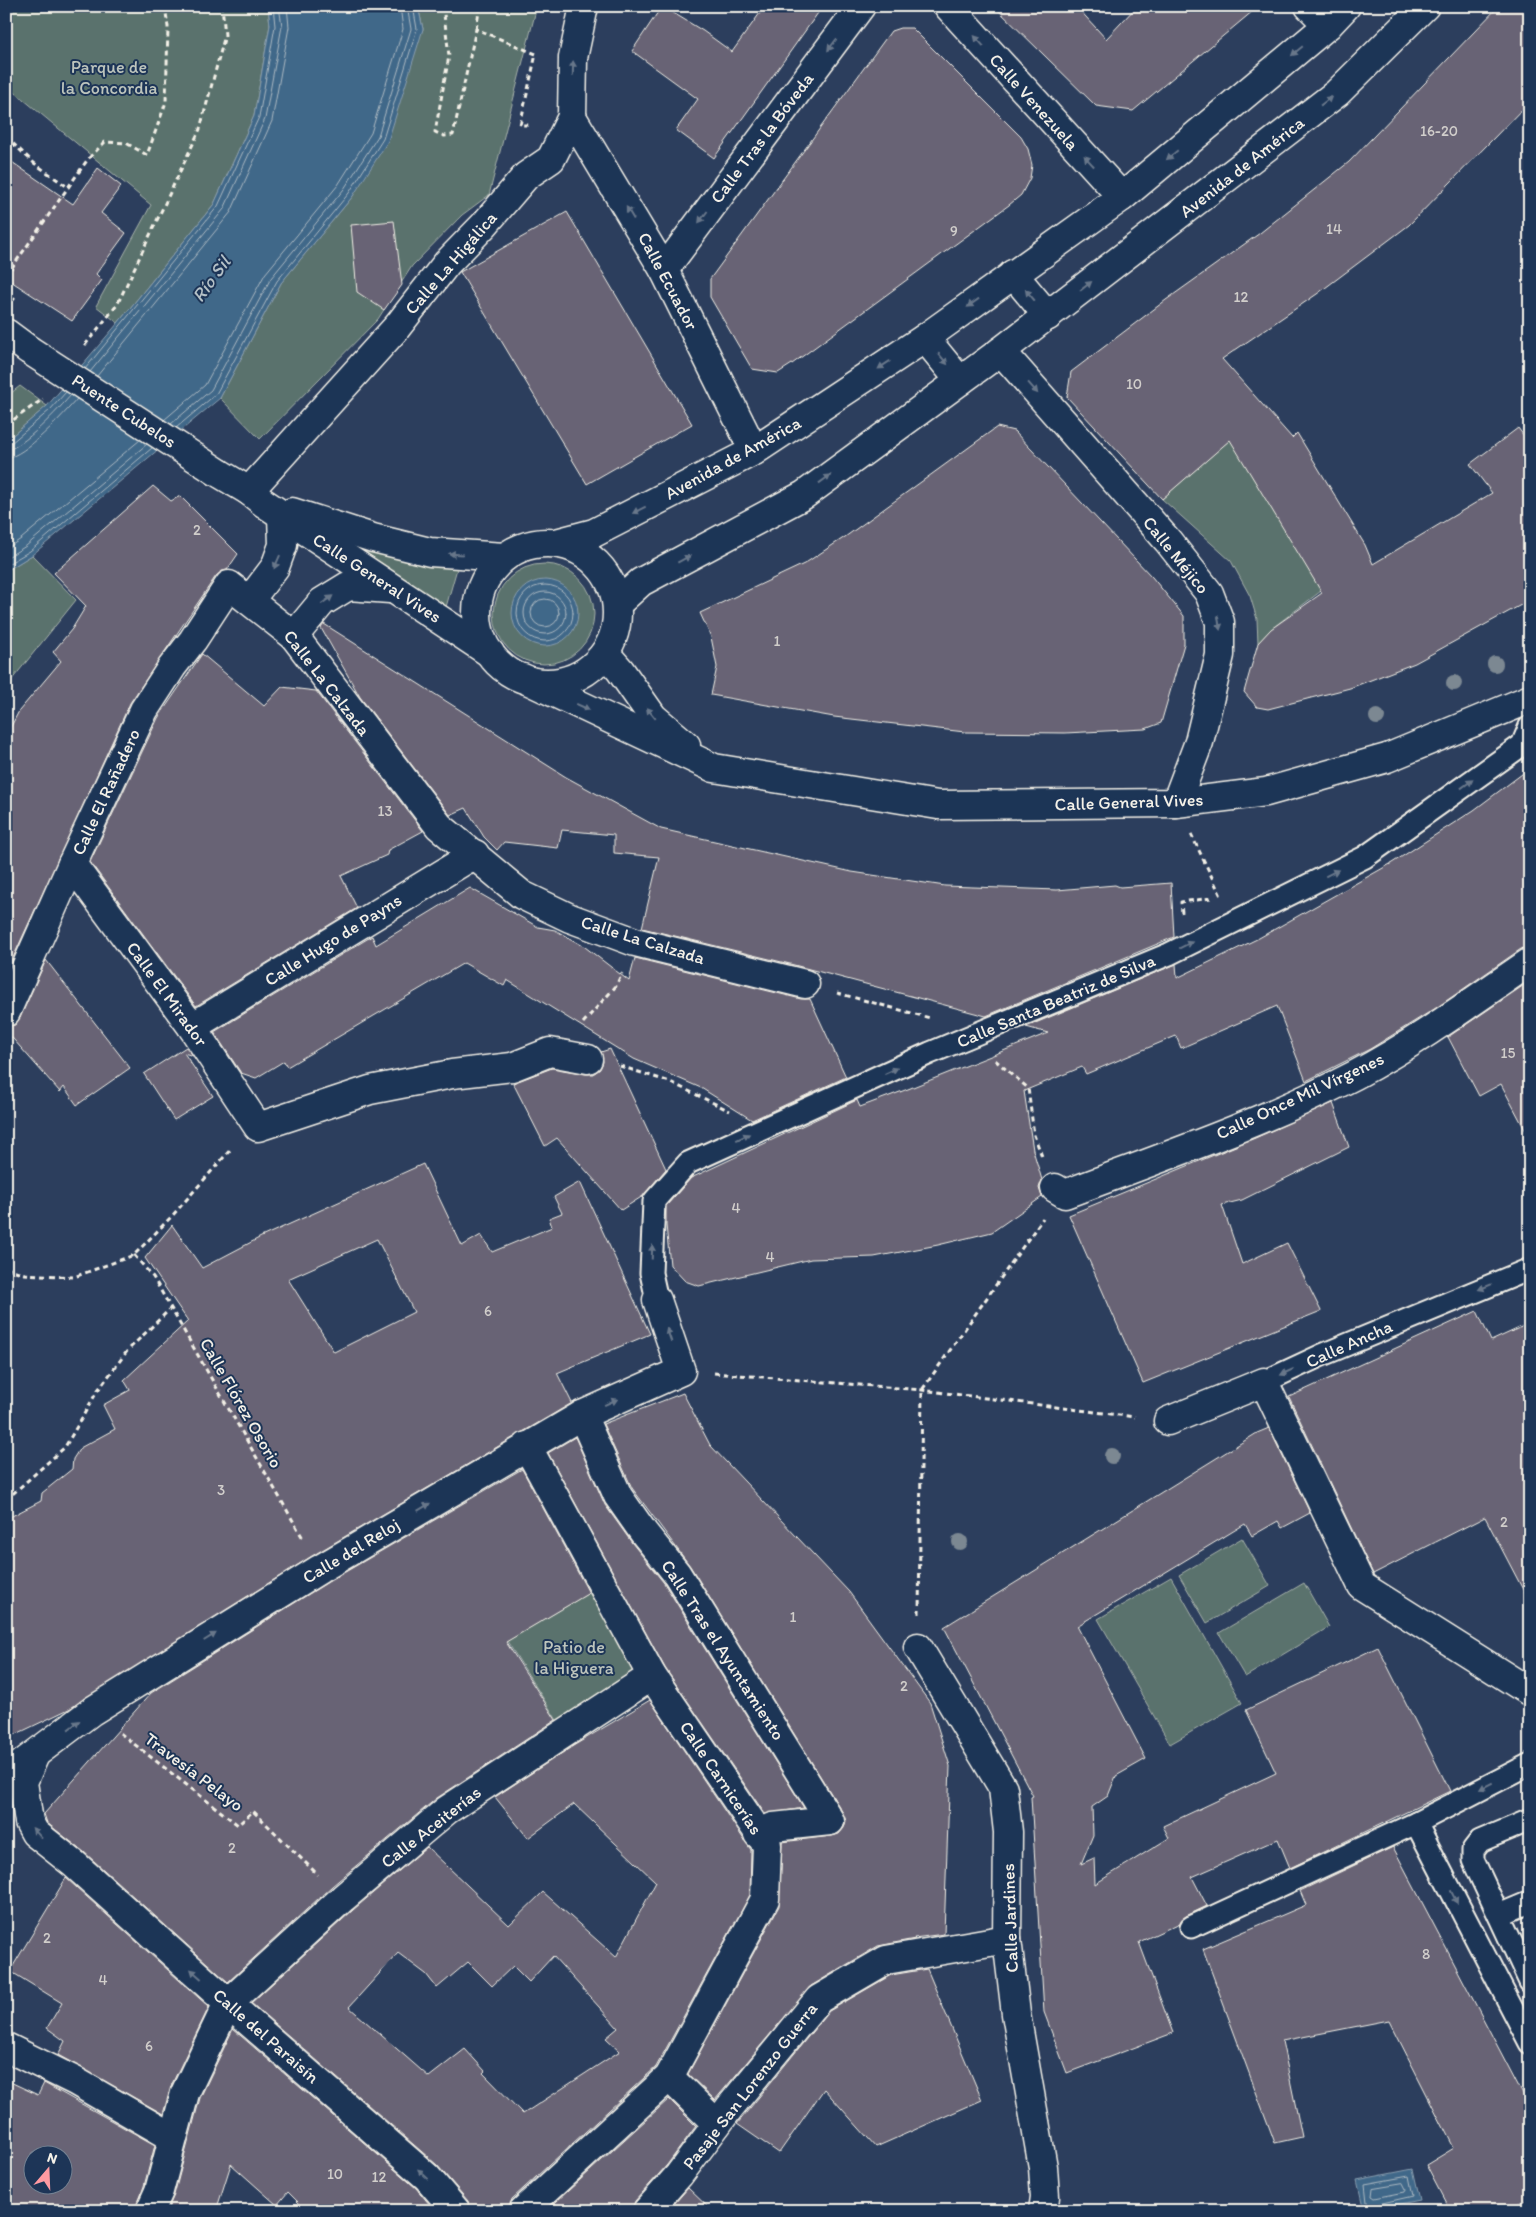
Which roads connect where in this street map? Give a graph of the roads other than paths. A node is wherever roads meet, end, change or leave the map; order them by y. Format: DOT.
graph roads {
  1 [pos="584,6"];
  2 [pos="861,6"];
  3 [pos="948,6"];
  4 [pos="1425,6"];
  5 [pos="1328,13"];
  6 [pos="572,117"];
  7 [pos="1122,197"];
  8 [pos="664,270"];
  9 [pos="1013,274"];
  10 [pos="1048,316"];
  11 [pos="6,333"];
  12 [pos="925,338"];
  13 [pos="1001,351"];
  14 [pos="960,381"];
  15 [pos="754,451"];
  16 [pos="219,473"];
  17 [pos="265,503"];
  18 [pos="556,543"];
  19 [pos="504,557"];
  20 [pos="390,589"];
  21 [pos="239,593"];
  22 [pos="617,604"];
  23 [pos="294,636"];
  24 [pos="490,653"];
  25 [pos="605,653"];
  26 [pos="523,678"];
  27 [pos="1530,699"];
  28 [pos="1530,726"];
  29 [pos="714,768"];
  30 [pos="1176,803"];
  31 [pos="475,854"];
  32 [pos="72,864"];
  33 [pos="1530,962"];
  34 [pos="805,984"];
  35 [pos="6,1012"];
  36 [pos="192,1027"];
  37 [pos="588,1059"];
  38 [pos="1055,1188"];
  39 [pos="1530,1269"];
  40 [pos="657,1300"];
  41 [pos="1264,1382"];
  42 [pos="582,1415"];
  43 [pos="1168,1421"];
  44 [pos="527,1446"];
  45 [pos="918,1647"];
  46 [pos="652,1676"];
  47 [pos="1530,1692"];
  48 [pos="35,1755"];
  49 [pos="1530,1764"];
  50 [pos="6,1776"];
  51 [pos="1530,1820"];
  52 [pos="1416,1823"];
  53 [pos="758,1834"];
  54 [pos="1530,1902"];
  55 [pos="1499,1916"];
  56 [pos="1191,1927"];
  57 [pos="1007,1939"];
  58 [pos="1530,1982"];
  59 [pos="228,2003"];
  60 [pos="1530,2043"];
  61 [pos="6,2047"];
  62 [pos="669,2076"];
  63 [pos="717,2124"];
  64 [pos="172,2137"];
  65 [pos="1038,2206"];
  66 [pos="150,2211"];
  67 [pos="456,2211"];
  68 [pos="523,2211"];
  69 [pos="647,2211"];
  6 -- 1 [label="street, Calle La Higálica, one-way"];
  2 -- 8 [label="street, Calle Tras la Bóveda, one-way"];
  7 -- 3 [label="street, Calle Venezuela, one-way"];
  10 -- 4 [label="street, Avenida de América, one-way"];
  5 -- 7 [label="street, Avenida de América, one-way"];
  8 -- 6 [label="street, Calle Ecuador, one-way"];
  6 -- 17 [label="street, Calle La Higálica"];
  7 -- 9 [label="street, Avenida de América"];
  8 -- 15 [label="street, Calle Ecuador"];
  10 -- 9 [label="street, one-way"];
  9 -- 12 [label="street, Avenida de América, one-way"];
  10 -- 13 [label="street, Avenida de América"];
  11 -- 16 [label="street, Puente Cubelos, bridge"];
  12 -- 14 [label="street, one-way"];
  12 -- 15 [label="street, Avenida de América, one-way"];
  13 -- 14 [label="street, Avenida de América"];
  13 -- 30 [label="street, Calle Méjico, one-way"];
  22 -- 14 [label="street, Avenida de América, one-way"];
  15 -- 18 [label="street, Avenida de América, one-way"];
  16 -- 17 [label="street, Calle General Vives"];
  19 -- 17 [label="street, Calle General Vives, one-way"];
  17 -- 20 [label="street, Calle General Vives"];
  17 -- 21 [label="street, Calle El Rañadero, one-way"];
  18 -- 19 [label="street"];
  18 -- 22 [label="street"];
  19 -- 24 [label="street"];
  23 -- 20 [label="street, one-way"];
  20 -- 24 [label="street, Calle General Vives"];
  21 -- 23 [label="street, Calle La Calzada"];
  21 -- 32 [label="street, Calle El Rañadero"];
  22 -- 25 [label="street"];
  23 -- 31 [label="street, Calle La Calzada"];
  24 -- 26 [label="street"];
  25 -- 26 [label="street"];
  29 -- 25 [label="street, one-way"];
  26 -- 29 [label="street, Calle General Vives, one-way"];
  27 -- 30 [label="street, Calle General Vives"];
  40 -- 28 [label="lane, Calle Santa Beatriz de Silva, one-way"];
  29 -- 30 [label="street, Calle General Vives"];
  31 -- 34 [label="street, Calle La Calzada"];
  31 -- 36 [label="street, Calle Hugo de Payns"];
  32 -- 35 [label="street, Calle El Rañadero"];
  32 -- 36 [label="street, Calle El Mirador"];
  33 -- 38 [label="street, Calle Once Mil Vírgenes"];
  36 -- 37 [label="street, Calle El Mirador"];
  39 -- 41 [label="lane, Calle Ancha, one-way"];
  42 -- 40 [label="street, Calle del Reloj, one-way"];
  41 -- 43 [label="street, Calle Ancha"];
  41 -- 47 [label="street"];
  42 -- 44 [label="street, Calle del Reloj"];
  42 -- 53 [label="street, Calle Tras el Ayuntamiento"];
  44 -- 46 [label="street, Calle Carnicerías"];
  48 -- 44 [label="street, Calle del Reloj, one-way"];
  45 -- 57 [label="street, Calle Jardines"];
  46 -- 53 [label="street, Calle Carnicerías"];
  46 -- 59 [label="street, Calle Aceiterías"];
  48 -- 50 [label="street, Calle del Reloj"];
  59 -- 48 [label="street, Calle del Paraisín, one-way"];
  49 -- 52 [label="lane, one-way"];
  51 -- 55 [label="lane"];
  52 -- 56 [label="lane"];
  52 -- 60 [label="lane, one-way"];
  53 -- 62 [label="street, Calle Carnicerías"];
  54 -- 55 [label="lane"];
  55 -- 58 [label="lane"];
  57 -- 63 [label="street, Pasaje San Lorenzo Guerra"];
  57 -- 65 [label="street, Calle Jardines"];
  59 -- 64 [label="street"];
  67 -- 59 [label="street, Calle del Paraisín, one-way"];
  61 -- 64 [label="street"];
  62 -- 63 [label="street"];
  62 -- 68 [label="street, Calle Carnicerías"];
  63 -- 69 [label="street, Pasaje San Lorenzo Guerra"];
  64 -- 66 [label="street"];
}
